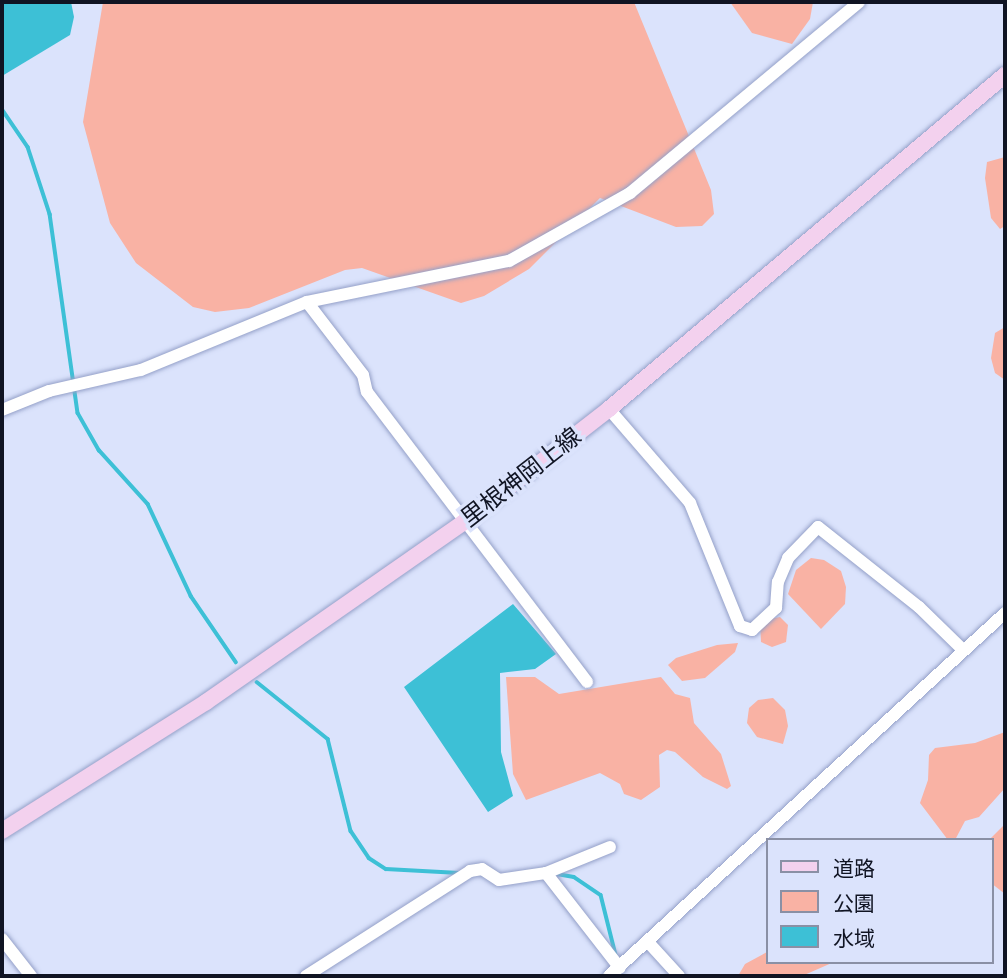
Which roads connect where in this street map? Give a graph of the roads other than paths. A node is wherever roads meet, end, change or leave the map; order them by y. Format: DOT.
graph roads {
  1 [pos="859,2"];
  2 [pos="1005,75"];
  3 [pos="307,302"];
  4 [pos="609,409"];
  5 [pos="2,410"];
  6 [pos="464,522"];
  7 [pos="1005,613"];
  8 [pos="963,650"];
  9 [pos="587,682"];
  10 [pos="2,831"];
  11 [pos="610,847"];
  12 [pos="547,873"];
  13 [pos="2,939"];
  14 [pos="648,942"];
  15 [pos="620,968"];
  16 [pos="31,976"];
  17 [pos="306,976"];
  18 [pos="609,976"];
  19 [pos="679,976"];
  1 -- 3 [label="street"];
  2 -- 4 [label="main road, 里根神岡上線"];
  3 -- 5 [label="street"];
  3 -- 6 [label="street"];
  4 -- 6 [label="main road, 里根神岡上線"];
  4 -- 8 [label="street"];
  6 -- 9 [label="street"];
  6 -- 10 [label="main road, 里根神岡上線"];
  7 -- 8 [label="street"];
  8 -- 14 [label="street"];
  11 -- 12 [label="street"];
  12 -- 15 [label="street"];
  12 -- 17 [label="street"];
  13 -- 16 [label="street"];
  14 -- 15 [label="street"];
  14 -- 19 [label="street"];
  15 -- 18 [label="street"];
}
